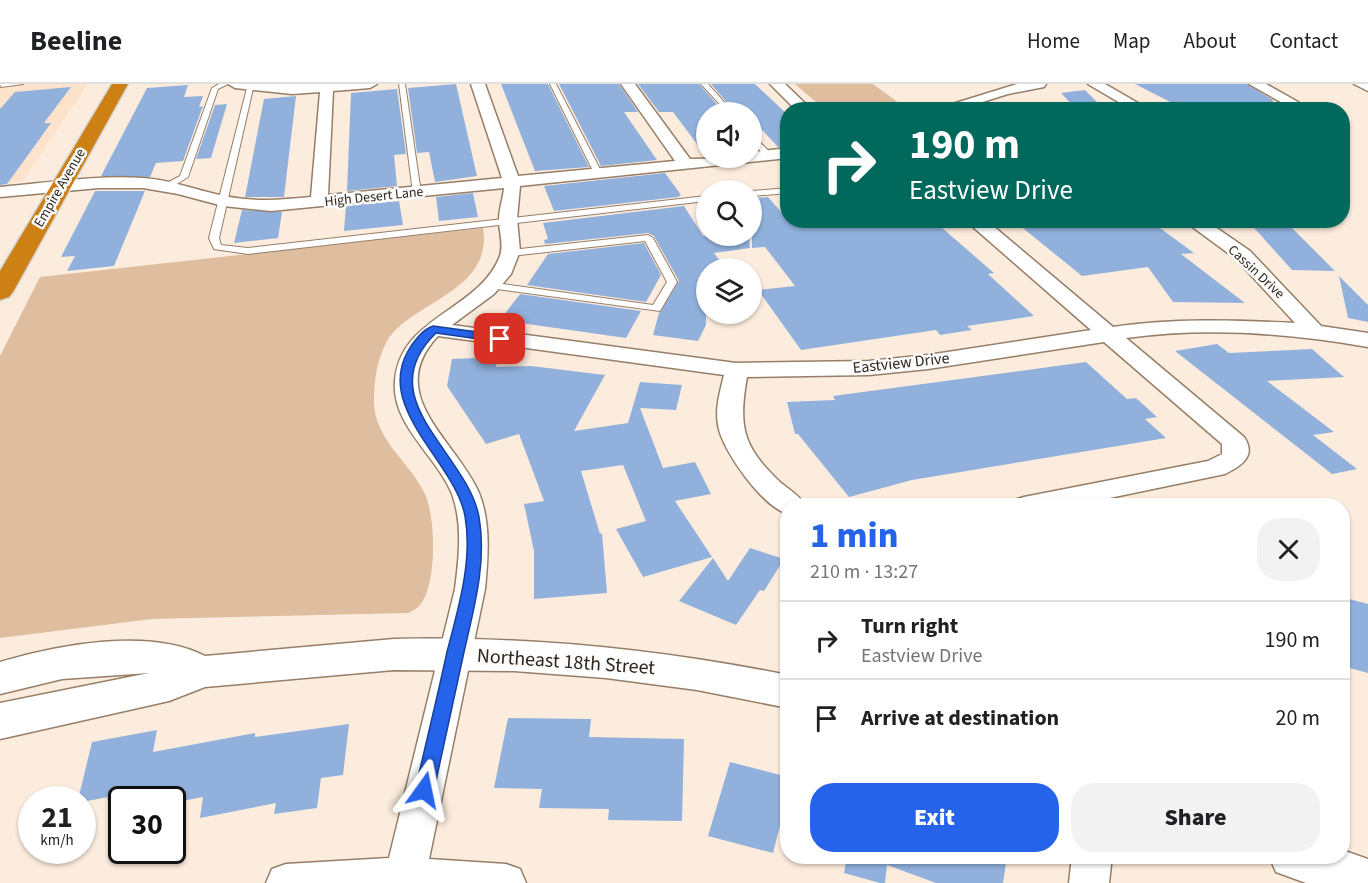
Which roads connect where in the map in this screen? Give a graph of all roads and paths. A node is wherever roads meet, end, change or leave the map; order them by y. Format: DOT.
graph roads {
  1 [pos="20,84"];
  2 [pos="105,84"];
  3 [pos="120,84"];
  4 [pos="225,84"];
  5 [pos="235,84"];
  6 [pos="370,84"];
  7 [pos="402,84"];
  8 [pos="478,84"];
  9 [pos="553,84"];
  10 [pos="628,84"];
  11 [pos="704,84"];
  12 [pos="777,84"];
  13 [pos="990,84"];
  14 [pos="1039,84"];
  15 [pos="1095,84"];
  16 [pos="1256,84"];
  17 [pos="1360,84"];
  18 [pos="1,85"];
  19 [pos="250,86"];
  20 [pos="327,86"];
  21 [pos="1368,87"];
  22 [pos="1006,90"];
  23 [pos="721,102"];
  24 [pos="796,102"];
  25 [pos="963,102"];
  26 [pos="1128,102"];
  27 [pos="1291,102"];
  28 [pos="762,148"];
  29 [pos="780,154"];
  30 [pos="762,156"];
  31 [pos="769,156"];
  32 [pos="696,163"];
  33 [pos="685,164"];
  34 [pos="598,173"];
  35 [pos="511,183"];
  36 [pos="50,187"];
  37 [pos="166,187"];
  38 [pos="780,191"];
  39 [pos="0,192"];
  40 [pos="417,193"];
  41 [pos="762,193"];
  42 [pos="696,200"];
  43 [pos="223,201"];
  44 [pos="319,202"];
  45 [pos="508,223"];
  46 [pos="983,228"];
  47 [pos="1204,228"];
  48 [pos="0,253"];
  49 [pos="511,253"];
  50 [pos="489,285"];
  51 [pos="0,292"];
  52 [pos="433,329"];
  53 [pos="1314,331"];
  54 [pos="1109,335"];
  55 [pos="1368,340"];
  56 [pos="736,370"];
  57 [pos="782,498"];
  58 [pos="1064,498"];
  59 [pos="456,654"];
  60 [pos="200,672"];
  61 [pos="0,678"];
  62 [pos="780,690"];
  63 [pos="0,721"];
  64 [pos="1091,864"];
  65 [pos="1316,864"];
  66 [pos="405,876"];
  67 [pos="1368,882"];
  68 [pos="286,883"];
  69 [pos="506,883"];
  70 [pos="1089,883"];
  1 -- 18 [label="lane"];
  2 -- 36 [label="highway, Empire Avenue"];
  3 -- 36 [label="highway, Empire Avenue"];
  4 -- 37 [label="lane"];
  5 -- 19 [label="street"];
  6 -- 20 [label="street"];
  7 -- 40 [label="lane"];
  8 -- 35 [label="street"];
  9 -- 34 [label="lane"];
  10 -- 33 [label="street"];
  11 -- 23 [label="lane"];
  12 -- 24 [label="street"];
  13 -- 22 [label="street"];
  14 -- 22 [label="street"];
  15 -- 26 [label="street"];
  16 -- 27 [label="street"];
  17 -- 21 [label="street"];
  19 -- 20 [label="street"];
  19 -- 43 [label="lane"];
  20 -- 44 [label="street"];
  22 -- 25 [label="street"];
  28 -- 31 [label="lane"];
  29 -- 31 [label="street, High Desert Lane"];
  30 -- 31 [label="street, High Desert Lane"];
  32 -- 33 [label="street, High Desert Lane"];
  33 -- 34 [label="street, High Desert Lane"];
  34 -- 35 [label="street, High Desert Lane"];
  35 -- 40 [label="street, High Desert Lane"];
  35 -- 45 [label="street"];
  36 -- 37 [label="street, High Desert Lane"];
  36 -- 39 [label="street, High Desert Lane"];
  36 -- 48 [label="highway, Empire Avenue"];
  36 -- 51 [label="highway, Empire Avenue"];
  37 -- 43 [label="street, High Desert Lane"];
  38 -- 41 [label="lane"];
  40 -- 44 [label="street, High Desert Lane"];
  42 -- 45 [label="lane"];
  43 -- 44 [label="street, High Desert Lane"];
  43 -- 45 [label="lane"];
  45 -- 49 [label="street"];
  46 -- 54 [label="street"];
  47 -- 53 [label="street, Cassin Drive"];
  49 -- 50 [label="street"];
  49 -- 50 [label="lane"];
  50 -- 52 [label="street"];
  52 -- 56 [label="street, Eastview Drive"];
  52 -- 59 [label="street"];
  53 -- 54 [label="street, Eastview Drive"];
  53 -- 55 [label="street, Eastview Drive"];
  54 -- 56 [label="street, Eastview Drive"];
  54 -- 58 [label="street"];
  56 -- 57 [label="street"];
  59 -- 60 [label="main road, Northeast 18th Street"];
  59 -- 62 [label="main road, Northeast 18th Street"];
  59 -- 66 [label="street"];
  60 -- 61 [label="main road, Northeast 18th Street"];
  60 -- 63 [label="main road, Northeast 18th Street"];
  64 -- 70 [label="street"];
  65 -- 67 [label="main road"];
  66 -- 68 [label="street"];
  66 -- 69 [label="street"];
}
